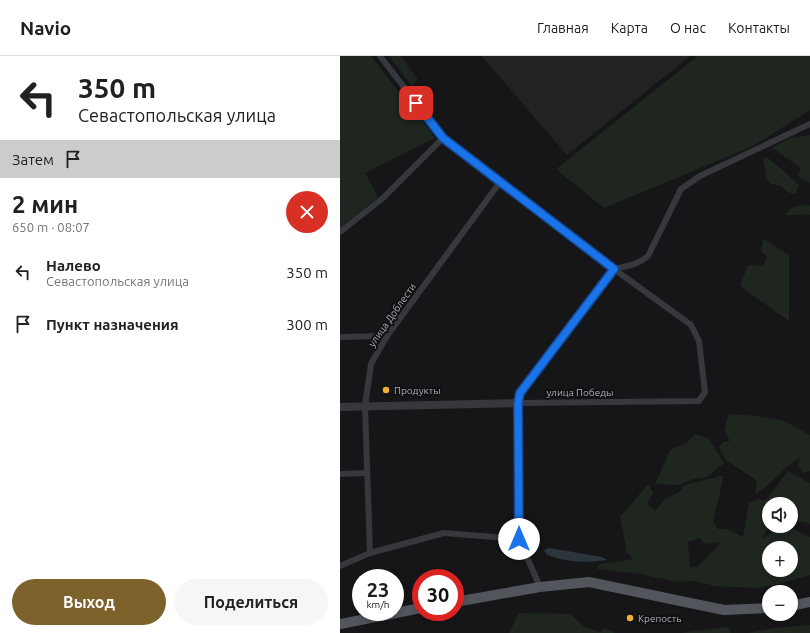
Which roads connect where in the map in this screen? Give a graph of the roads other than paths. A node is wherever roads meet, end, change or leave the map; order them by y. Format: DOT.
graph roads {
  1 [pos="380,56"];
  2 [pos="810,124"];
  3 [pos="443,138"];
  4 [pos="500,182"];
  5 [pos="340,232"];
  6 [pos="614,269"];
  7 [pos="387,336"];
  8 [pos="340,337"];
  9 [pos="518,403"];
  10 [pos="365,406"];
  11 [pos="340,407"];
  12 [pos="367,473"];
  13 [pos="340,474"];
  14 [pos="519,539"];
  15 [pos="370,553"];
  16 [pos="340,566"];
  17 [pos="540,587"];
  18 [pos="464,600"];
  19 [pos="810,602"];
  20 [pos="798,605"];
  21 [pos="762,608"];
  22 [pos="412,610"];
  23 [pos="340,624"];
  1 -- 3 [label="street"];
  2 -- 6 [label="street"];
  3 -- 4 [label="street"];
  3 -- 5 [label="street"];
  4 -- 6 [label="street"];
  4 -- 7 [label="street, улица Доблести"];
  6 -- 9 [label="street"];
  6 -- 9 [label="street, улица Победы"];
  7 -- 8 [label="street"];
  7 -- 10 [label="street, улица Доблести"];
  9 -- 10 [label="street, улица Победы"];
  9 -- 14 [label="street"];
  10 -- 11 [label="street, улица Победы"];
  10 -- 12 [label="street, улица Доблести"];
  12 -- 13 [label="street"];
  12 -- 15 [label="street, улица Доблести"];
  14 -- 15 [label="street"];
  14 -- 17 [label="street"];
  15 -- 16 [label="street"];
  17 -- 18 [label="main road"];
  17 -- 21 [label="main road"];
  19 -- 20 [label="main road"];
  22 -- 23 [label="main road"];
}
